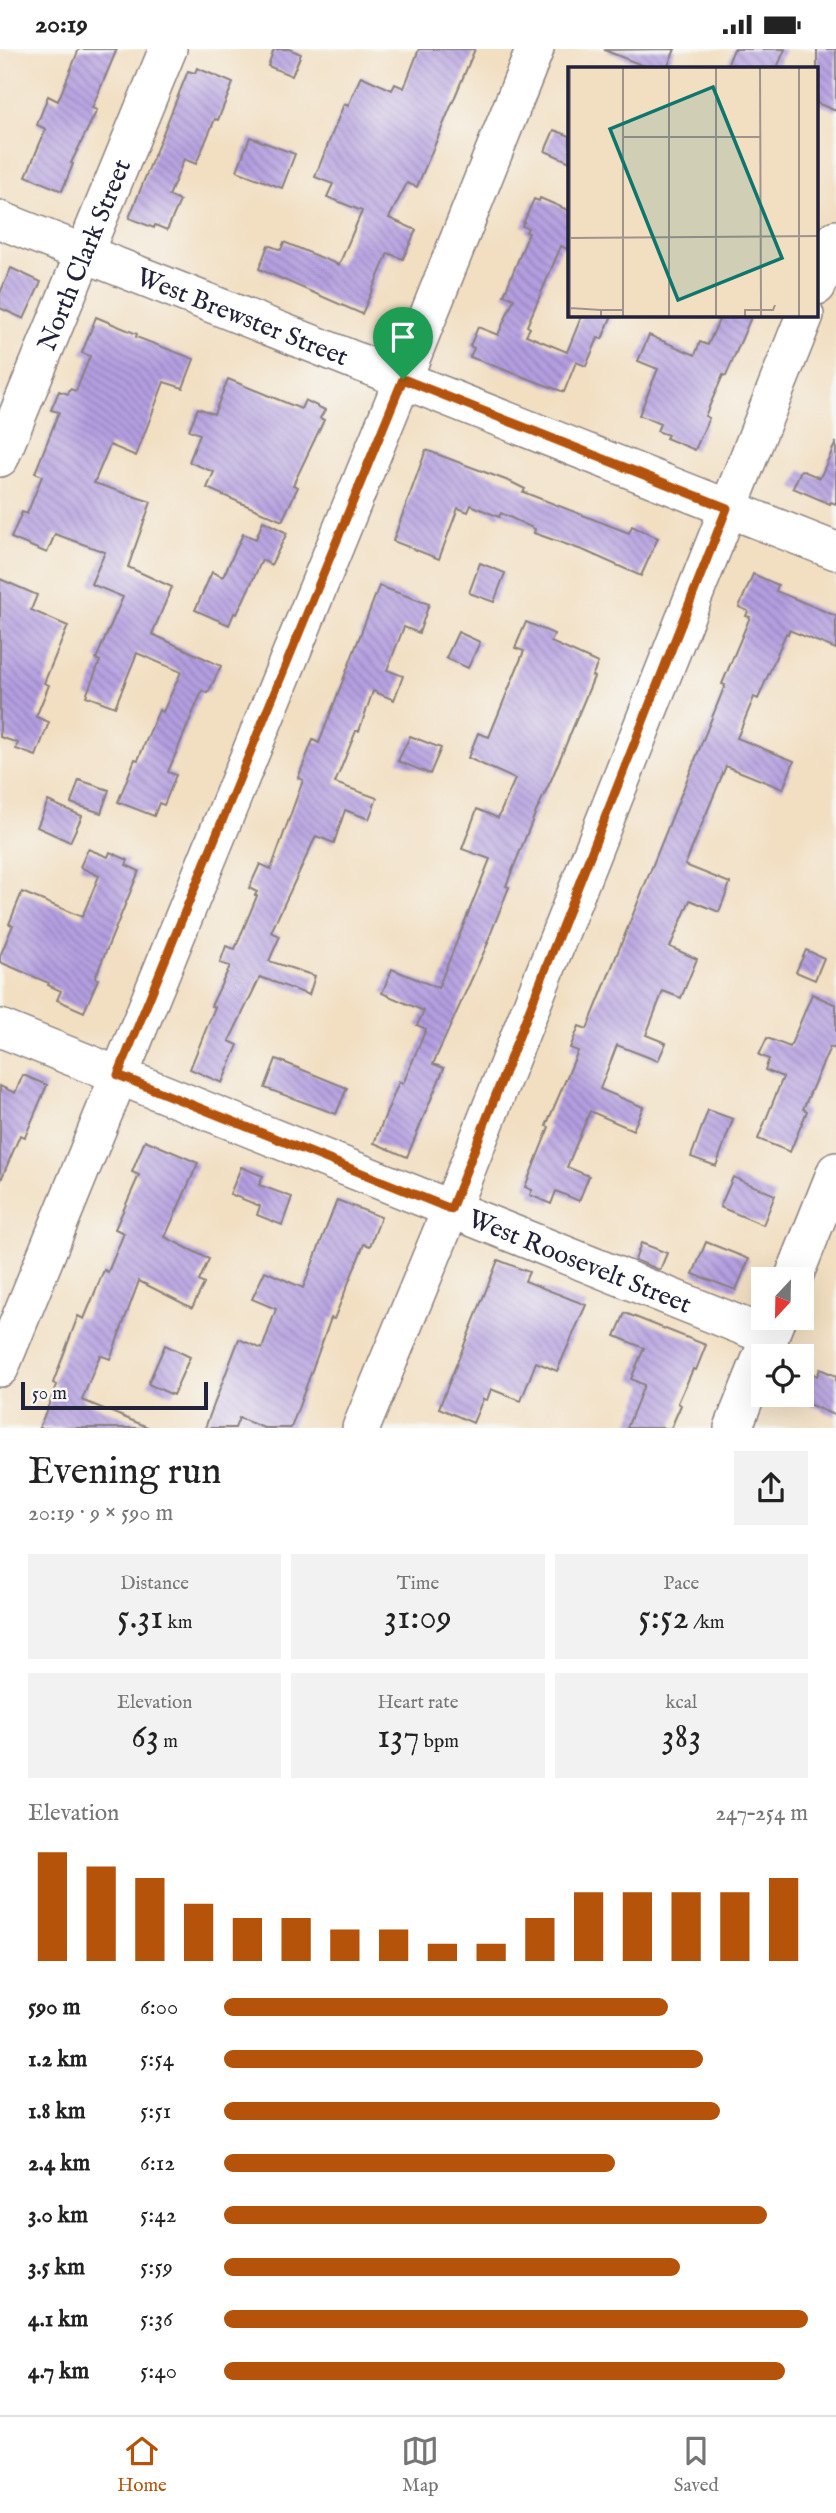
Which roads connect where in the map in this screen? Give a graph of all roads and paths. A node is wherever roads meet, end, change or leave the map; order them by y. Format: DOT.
graph roads {
  1 [pos="168,49"];
  2 [pos="535,49"];
  3 [pos="0,220"];
  4 [pos="836,239"];
  5 [pos="84,253"];
  6 [pos="818,284"];
  7 [pos="804,317"];
  8 [pos="403,379"];
  9 [pos="0,459"];
  10 [pos="727,508"];
  11 [pos="836,551"];
  12 [pos="0,1028"];
  13 [pos="118,1075"];
  14 [pos="836,1171"];
  15 [pos="451,1209"];
  16 [pos="798,1267"];
  17 [pos="751,1319"];
  18 [pos="772,1330"];
  19 [pos="0,1368"];
  20 [pos="361,1428"];
  21 [pos="733,1428"];
  1 -- 5 [label="street, North Clark Street"];
  2 -- 8 [label="street"];
  3 -- 5 [label="street, West Brewster Street"];
  4 -- 6 [label="street"];
  5 -- 8 [label="street, West Brewster Street"];
  5 -- 9 [label="street, North Clark Street"];
  7 -- 10 [label="street"];
  8 -- 10 [label="street, West Brewster Street"];
  8 -- 13 [label="street"];
  10 -- 11 [label="street, West Brewster Street"];
  10 -- 15 [label="street"];
  12 -- 13 [label="street, West Roosevelt Street"];
  13 -- 15 [label="street, West Roosevelt Street"];
  13 -- 19 [label="street"];
  14 -- 16 [label="street"];
  15 -- 17 [label="street, West Roosevelt Street"];
  15 -- 20 [label="street"];
  18 -- 21 [label="street"];
}
